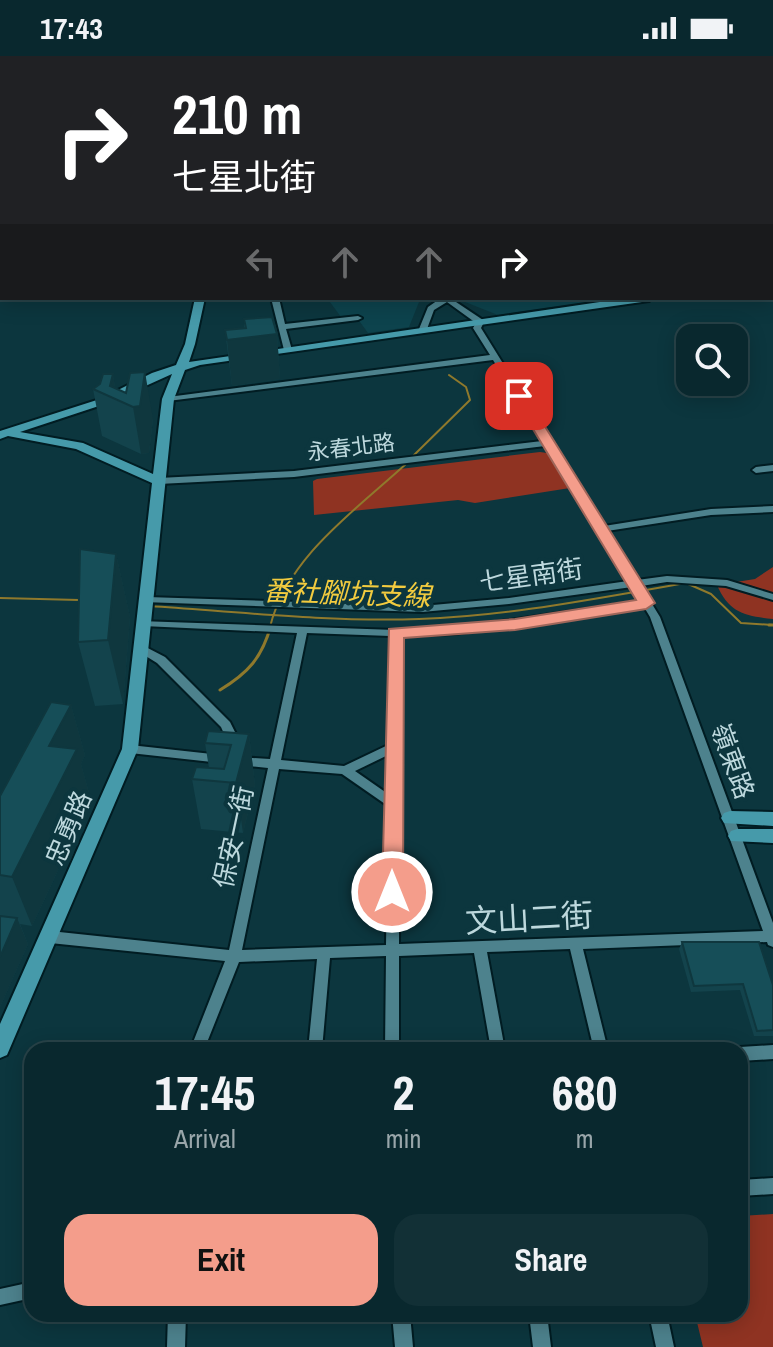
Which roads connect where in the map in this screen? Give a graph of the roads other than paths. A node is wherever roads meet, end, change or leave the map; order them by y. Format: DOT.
graph roads {
  1 [pos="200,300"];
  2 [pos="275,300"];
  3 [pos="443,300"];
  4 [pos="449,300"];
  5 [pos="635,300"];
  6 [pos="358,318"];
  7 [pos="480,322"];
  8 [pos="282,327"];
  9 [pos="423,329"];
  10 [pos="288,350"];
  11 [pos="495,357"];
  12 [pos="180,366"];
  13 [pos="168,399"];
  14 [pos="40,431"];
  15 [pos="23,432"];
  16 [pos="2,437"];
  17 [pos="546,443"];
  18 [pos="773,468"];
  19 [pos="756,470"];
  20 [pos="159,481"];
  21 [pos="773,509"];
  22 [pos="602,529"];
  23 [pos="640,593"];
  24 [pos="773,597"];
  25 [pos="145,611"];
  26 [pos="303,629"];
  27 [pos="395,633"];
  28 [pos="140,648"];
  29 [pos="393,748"];
  30 [pos="130,749"];
  31 [pos="228,760"];
  32 [pos="276,765"];
  33 [pos="345,770"];
  34 [pos="391,802"];
  35 [pos="730,818"];
  36 [pos="773,819"];
  37 [pos="737,836"];
  38 [pos="773,836"];
  39 [pos="50,937"];
  40 [pos="772,938"];
  41 [pos="575,944"];
  42 [pos="480,949"];
  43 [pos="393,952"];
  44 [pos="324,954"];
  45 [pos="234,956"];
  46 [pos="200,1042"];
  47 [pos="316,1042"];
  48 [pos="392,1042"];
  49 [pos="497,1042"];
  50 [pos="599,1042"];
  51 [pos="0,1048"];
  52 [pos="773,1052"];
  53 [pos="748,1054"];
  54 [pos="773,1186"];
  55 [pos="748,1188"];
  56 [pos="24,1292"];
  57 [pos="0,1297"];
  58 [pos="177,1322"];
  59 [pos="402,1322"];
  60 [pos="539,1322"];
  61 [pos="660,1322"];
  62 [pos="176,1347"];
  63 [pos="404,1347"];
  64 [pos="542,1347"];
  65 [pos="665,1347"];
  1 -- 12 [label="street, 忠勇路"];
  2 -- 8 [label="street"];
  3 -- 9 [label="street"];
  4 -- 7 [label="street"];
  5 -- 7 [label="street"];
  6 -- 8 [label="street"];
  7 -- 9 [label="street"];
  7 -- 11 [label="street, 嶺東路"];
  8 -- 10 [label="street"];
  9 -- 10 [label="street"];
  10 -- 12 [label="street"];
  11 -- 13 [label="street"];
  11 -- 17 [label="street, 嶺東路"];
  12 -- 13 [label="street, 忠勇路"];
  12 -- 14 [label="street"];
  12 -- 15 [label="street"];
  13 -- 20 [label="street, 忠勇路"];
  14 -- 15 [label="street, 永春北路"];
  14 -- 20 [label="street, 永春北路"];
  15 -- 16 [label="street, 永春北路"];
  15 -- 20 [label="street, 永春北路"];
  17 -- 20 [label="street, 永春北路"];
  17 -- 22 [label="street, 嶺東路"];
  18 -- 19 [label="street"];
  20 -- 25 [label="street, 忠勇路"];
  21 -- 22 [label="street"];
  22 -- 23 [label="street, 嶺東路"];
  23 -- 24 [label="street"];
  23 -- 25 [label="street, 七星南街"];
  23 -- 27 [label="street"];
  23 -- 35 [label="street, 嶺東路"];
  25 -- 26 [label="street"];
  25 -- 28 [label="street, 忠勇路"];
  26 -- 27 [label="street"];
  26 -- 32 [label="street, 保安一街"];
  27 -- 29 [label="street"];
  28 -- 30 [label="street, 忠勇路"];
  28 -- 31 [label="street"];
  29 -- 33 [label="street"];
  29 -- 34 [label="street"];
  30 -- 31 [label="street"];
  30 -- 39 [label="street, 忠勇路"];
  31 -- 32 [label="street"];
  32 -- 33 [label="street"];
  32 -- 45 [label="street, 保安一街"];
  33 -- 34 [label="street"];
  34 -- 43 [label="street"];
  35 -- 36 [label="street"];
  35 -- 37 [label="street, 嶺東路"];
  37 -- 38 [label="street"];
  37 -- 40 [label="street, 嶺東路"];
  39 -- 45 [label="street, 文山二街"];
  39 -- 51 [label="street, 忠勇路"];
  40 -- 41 [label="street, 文山二街"];
  41 -- 42 [label="street, 文山二街"];
  41 -- 50 [label="street"];
  42 -- 43 [label="street, 文山二街"];
  42 -- 49 [label="street"];
  43 -- 44 [label="street, 文山二街"];
  43 -- 48 [label="street"];
  44 -- 45 [label="street, 文山二街"];
  44 -- 47 [label="street"];
  45 -- 46 [label="street, 保安一街"];
  52 -- 53 [label="street"];
  54 -- 55 [label="street"];
  56 -- 57 [label="street"];
  58 -- 62 [label="street"];
  59 -- 63 [label="street"];
  60 -- 64 [label="street"];
  61 -- 65 [label="street"];
}
